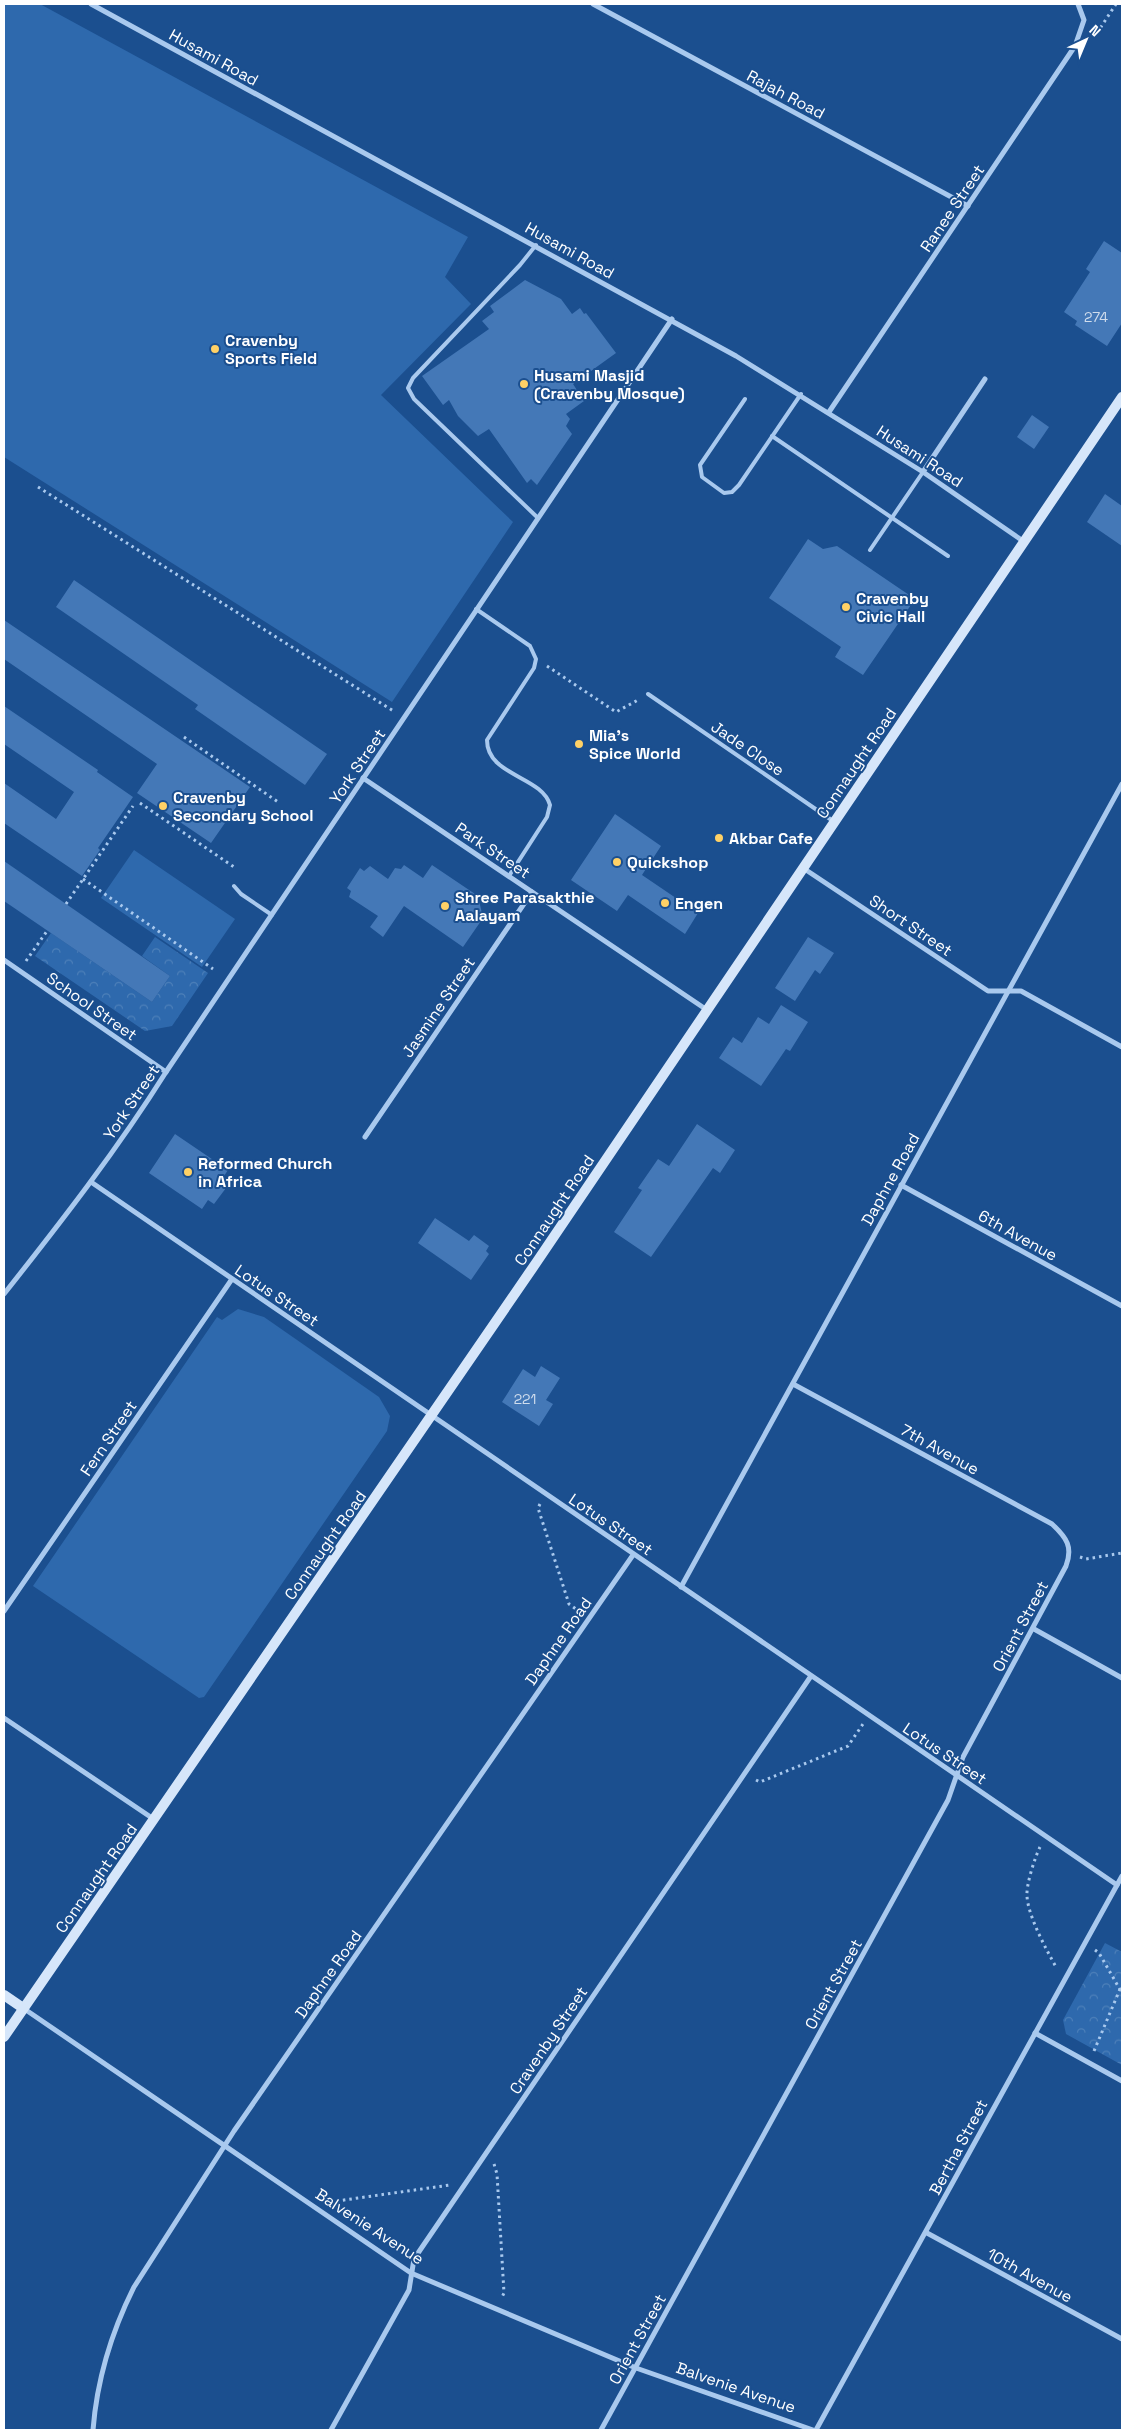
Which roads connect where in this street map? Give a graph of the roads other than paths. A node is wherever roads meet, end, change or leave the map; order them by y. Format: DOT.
graph roads {
  1 [pos="91,4"];
  2 [pos="593,4"];
  3 [pos="1078,4"];
  4 [pos="968,206"];
  5 [pos="536,245"];
  6 [pos="672,319"];
  7 [pos="985,379"];
  8 [pos="800,394"];
  9 [pos="1122,397"];
  10 [pos="745,399"];
  11 [pos="829,412"];
  12 [pos="772,436"];
  13 [pos="923,472"];
  14 [pos="538,518"];
  15 [pos="892,518"];
  16 [pos="1024,541"];
  17 [pos="870,550"];
  18 [pos="948,556"];
  19 [pos="476,609"];
  20 [pos="648,694"];
  21 [pos="363,778"];
  22 [pos="1122,787"];
  23 [pos="834,822"];
  24 [pos="803,868"];
  25 [pos="509,876"];
  26 [pos="234,886"];
  27 [pos="532,892"];
  28 [pos="272,915"];
  29 [pos="4,960"];
  30 [pos="1008,991"];
  31 [pos="707,1010"];
  32 [pos="1122,1047"];
  33 [pos="166,1072"];
  34 [pos="365,1138"];
  35 [pos="91,1182"];
  36 [pos="901,1185"];
  37 [pos="232,1279"];
  38 [pos="4,1294"];
  39 [pos="1122,1306"];
  40 [pos="793,1384"];
  41 [pos="431,1416"];
  42 [pos="1069,1544"];
  43 [pos="633,1555"];
  44 [pos="680,1587"];
  45 [pos="4,1611"];
  46 [pos="1034,1629"];
  47 [pos="811,1676"];
  48 [pos="1122,1678"];
  49 [pos="4,1718"];
  50 [pos="957,1776"];
  51 [pos="155,1820"];
  52 [pos="1122,1876"];
  53 [pos="1117,1886"];
  54 [pos="4,1995"];
  55 [pos="23,2008"];
  56 [pos="1035,2033"];
  57 [pos="4,2037"];
  58 [pos="1122,2081"];
  59 [pos="224,2146"];
  60 [pos="927,2233"];
  61 [pos="410,2273"];
  62 [pos="1122,2339"];
  63 [pos="636,2368"];
  64 [pos="93,2430"];
  65 [pos="331,2430"];
  66 [pos="601,2430"];
  67 [pos="815,2430"];
  1 -- 5 [label="street, Husami Road"];
  2 -- 4 [label="street, Rajah Road"];
  3 -- 4 [label="street, Ranee Street"];
  4 -- 11 [label="street, Ranee Street"];
  5 -- 6 [label="street, Husami Road"];
  5 -- 14 [label="lane"];
  6 -- 8 [label="street, Husami Road"];
  6 -- 14 [label="street, York Street"];
  7 -- 13 [label="street"];
  8 -- 11 [label="street, Husami Road"];
  8 -- 12 [label="lane"];
  9 -- 16 [label="street, Connaught Road"];
  10 -- 12 [label="lane"];
  11 -- 13 [label="street, Husami Road"];
  12 -- 15 [label="lane"];
  13 -- 15 [label="lane"];
  13 -- 16 [label="street, Husami Road"];
  14 -- 19 [label="street, York Street"];
  15 -- 17 [label="lane"];
  15 -- 18 [label="lane"];
  16 -- 23 [label="street, Connaught Road"];
  19 -- 21 [label="street, York Street"];
  19 -- 25 [label="lane"];
  20 -- 23 [label="lane, Jade Close"];
  21 -- 25 [label="street, Park Street"];
  21 -- 28 [label="street, York Street"];
  22 -- 30 [label="street, Daphne Road"];
  23 -- 24 [label="street, Connaught Road"];
  24 -- 30 [label="street, Short Street"];
  24 -- 31 [label="street, Connaught Road"];
  25 -- 27 [label="street, Park Street"];
  26 -- 28 [label="lane"];
  27 -- 31 [label="street, Park Street"];
  27 -- 34 [label="street, Jasmine Street"];
  28 -- 33 [label="street, York Street"];
  29 -- 33 [label="street, School Street"];
  30 -- 32 [label="street, Short Street"];
  30 -- 36 [label="street, Daphne Road"];
  31 -- 41 [label="street, Connaught Road"];
  33 -- 35 [label="street, York Street"];
  35 -- 37 [label="street, Lotus Street"];
  35 -- 38 [label="street, York Street"];
  36 -- 39 [label="street, 6th Avenue"];
  36 -- 40 [label="street, Daphne Road"];
  37 -- 41 [label="street, Lotus Street"];
  37 -- 45 [label="street, Fern Street"];
  40 -- 42 [label="street, 7th Avenue"];
  40 -- 44 [label="street, Daphne Road"];
  41 -- 43 [label="street, Lotus Street"];
  41 -- 51 [label="street, Connaught Road"];
  42 -- 46 [label="street, Orient Street"];
  43 -- 44 [label="street, Lotus Street"];
  43 -- 59 [label="street, Daphne Road"];
  44 -- 47 [label="street, Lotus Street"];
  46 -- 48 [label="street"];
  46 -- 50 [label="street, Orient Street"];
  47 -- 50 [label="street, Lotus Street"];
  47 -- 61 [label="street, Cravenby Street"];
  49 -- 51 [label="street"];
  50 -- 53 [label="street, Lotus Street"];
  50 -- 63 [label="street, Orient Street"];
  51 -- 55 [label="street, Connaught Road"];
  52 -- 53 [label="street, Bertha Street"];
  53 -- 56 [label="street, Bertha Street"];
  54 -- 55 [label="street, Balvenie Avenue"];
  55 -- 57 [label="street, Connaught Road"];
  55 -- 59 [label="street, Balvenie Avenue"];
  56 -- 58 [label="street"];
  56 -- 60 [label="street, Bertha Street"];
  59 -- 61 [label="street, Balvenie Avenue"];
  59 -- 64 [label="street, Daphne Road"];
  60 -- 62 [label="street, 10th Avenue"];
  60 -- 67 [label="street, Bertha Street"];
  61 -- 63 [label="street, Balvenie Avenue"];
  61 -- 65 [label="street, Cravenby Street"];
  63 -- 66 [label="street, Orient Street"];
  63 -- 67 [label="street, Balvenie Avenue"];
}
